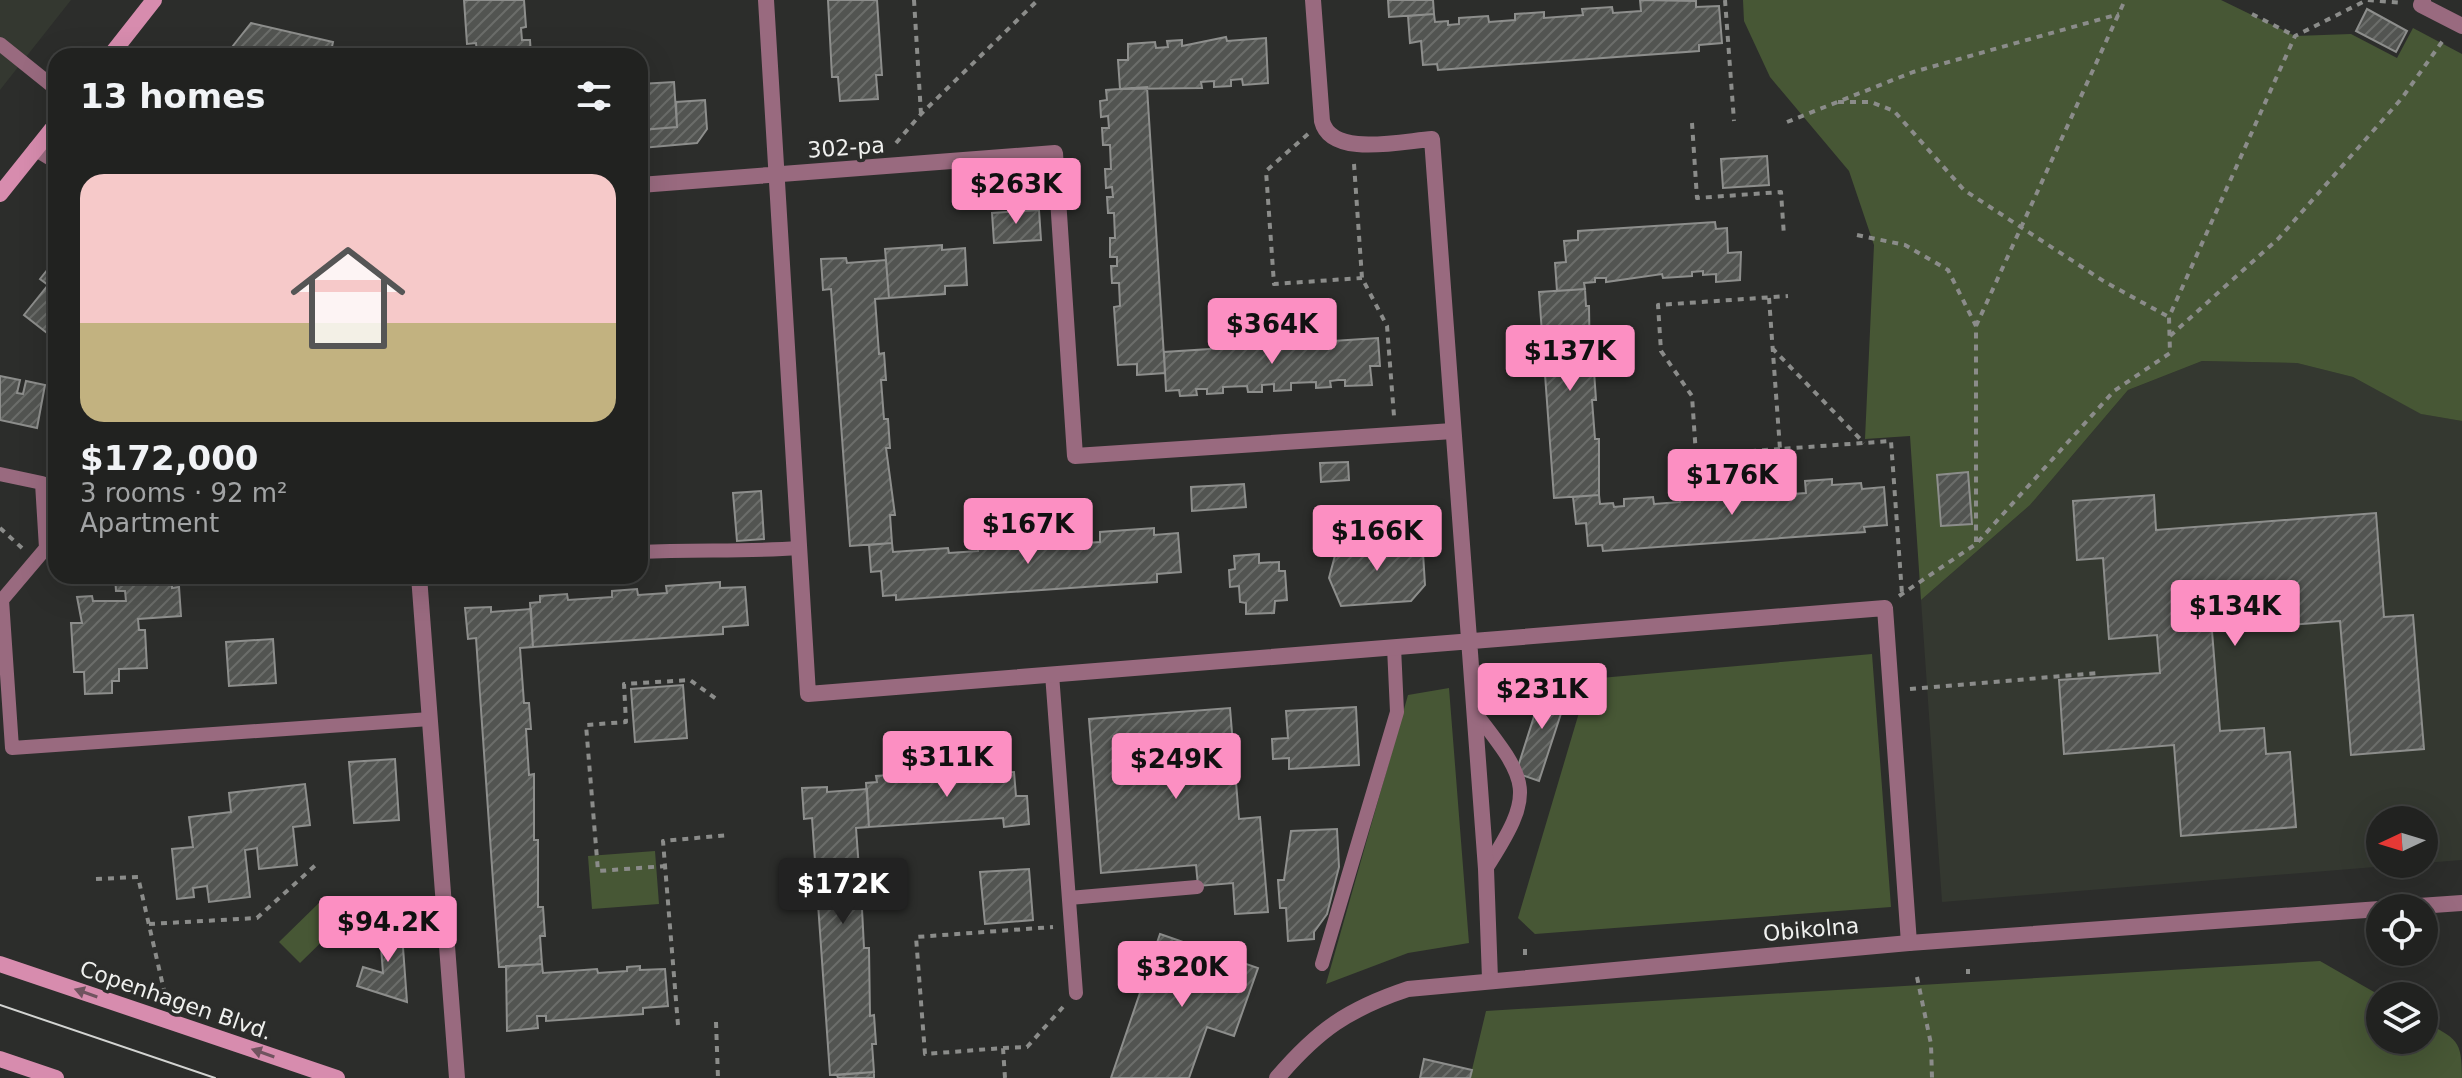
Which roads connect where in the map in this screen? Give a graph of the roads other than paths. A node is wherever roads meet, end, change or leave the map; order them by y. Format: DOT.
graph roads {
  1 [pos="154,0"];
  2 [pos="766,0"];
  3 [pos="1313,0"];
  4 [pos="2422,2"];
  5 [pos="2459,25"];
  6 [pos="0,44"];
  7 [pos="116,48"];
  8 [pos="48,83"];
  9 [pos="48,134"];
  10 [pos="36,149"];
  11 [pos="48,156"];
  12 [pos="777,175"];
  13 [pos="648,184"];
  14 [pos="0,194"];
  15 [pos="1453,431"];
  16 [pos="0,474"];
  17 [pos="799,548"];
  18 [pos="648,552"];
  19 [pos="420,584"];
  20 [pos="1469,641"];
  21 [pos="1394,647"];
  22 [pos="1052,674"];
  23 [pos="1474,711"];
  24 [pos="430,719"];
  25 [pos="1486,869"];
  26 [pos="1197,887"];
  27 [pos="1069,898"];
  28 [pos="2462,903"];
  29 [pos="2438,905"];
  30 [pos="2366,910"];
  31 [pos="1909,943"];
  32 [pos="0,964"];
  33 [pos="1322,964"];
  34 [pos="1490,979"];
  35 [pos="1076,993"];
  36 [pos="0,1059"];
  37 [pos="56,1078"];
  38 [pos="337,1078"];
  39 [pos="457,1078"];
  40 [pos="1277,1078"];
  1 -- 7 [label="main road"];
  2 -- 12 [label="street"];
  3 -- 15 [label="street"];
  4 -- 5 [label="street"];
  6 -- 8 [label="lane"];
  9 -- 10 [label="main road"];
  10 -- 11 [label="street"];
  10 -- 14 [label="main road"];
  12 -- 13 [label="street, 302-ра"];
  12 -- 15 [label="street, 302-ра"];
  12 -- 17 [label="street"];
  15 -- 20 [label="street"];
  16 -- 24 [label="lane"];
  17 -- 18 [label="lane"];
  17 -- 22 [label="street"];
  19 -- 24 [label="street"];
  20 -- 21 [label="street"];
  20 -- 23 [label="street"];
  20 -- 31 [label="street"];
  21 -- 22 [label="street"];
  21 -- 33 [label="lane"];
  22 -- 27 [label="lane"];
  23 -- 25 [label="street"];
  23 -- 25 [label="lane"];
  24 -- 39 [label="street"];
  25 -- 34 [label="street"];
  26 -- 27 [label="lane"];
  27 -- 35 [label="lane"];
  28 -- 29 [label="street"];
  30 -- 31 [label="street, Obikolna"];
  31 -- 34 [label="street, Obikolna"];
  38 -- 32 [label="main road, Copenhagen Blvd., one-way"];
  34 -- 40 [label="street, Obikolna"];
  36 -- 37 [label="main road"];
}
